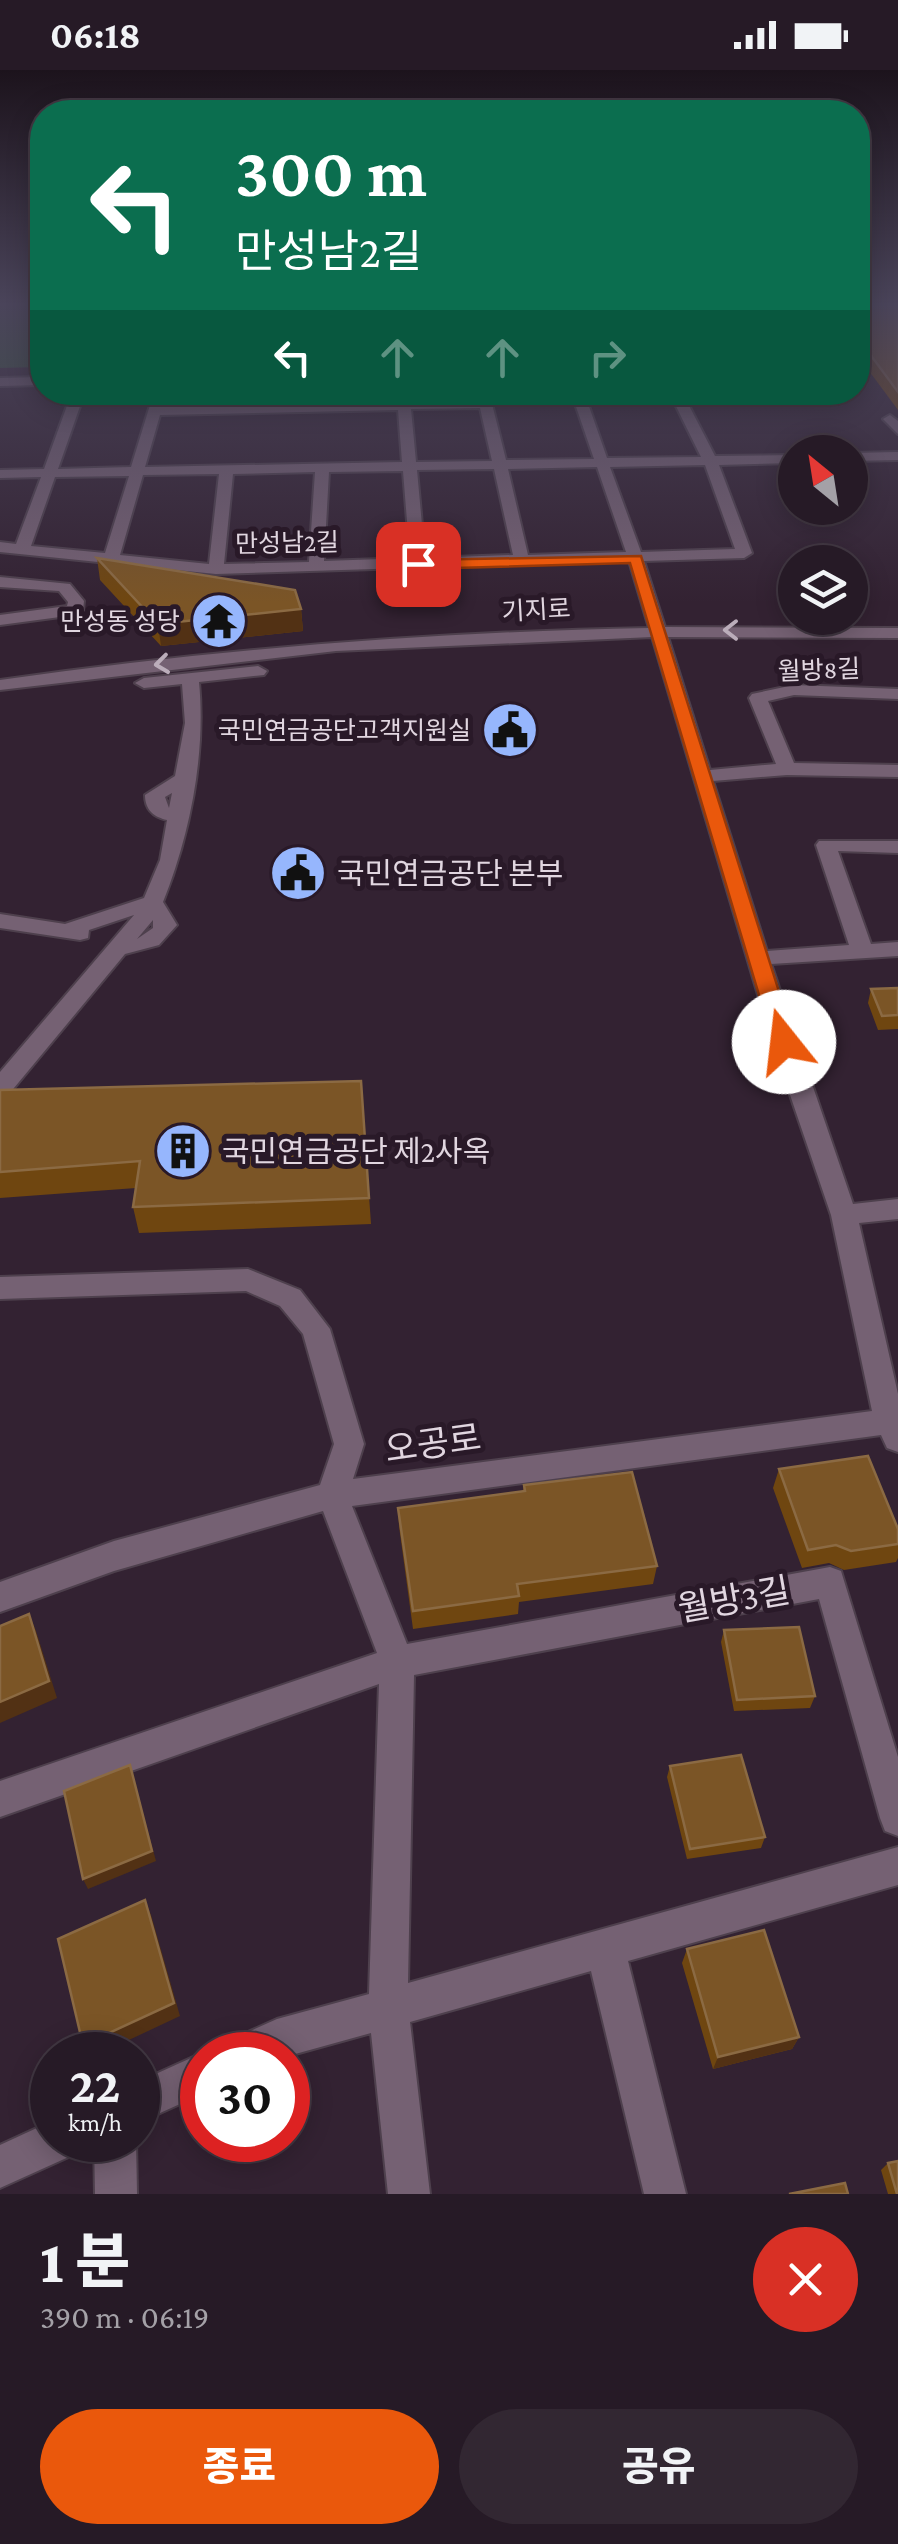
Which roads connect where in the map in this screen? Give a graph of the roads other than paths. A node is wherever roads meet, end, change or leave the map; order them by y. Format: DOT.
graph roads {
  1 [pos="74,405"];
  2 [pos="157,405"];
  3 [pos="399,405"];
  4 [pos="404,405"];
  5 [pos="485,405"];
  6 [pos="581,405"];
  7 [pos="682,405"];
  8 [pos="155,411"];
  9 [pos="898,456"];
  10 [pos="868,457"];
  11 [pos="778,458"];
  12 [pos="710,460"];
  13 [pos="600,462"];
  14 [pos="496,464"];
  15 [pos="409,466"];
  16 [pos="322,467"];
  17 [pos="227,469"];
  18 [pos="138,471"];
  19 [pos="0,474"];
  20 [pos="50,474"];
  21 [pos="0,546"];
  22 [pos="23,547"];
  23 [pos="636,559"];
  24 [pos="111,560"];
  25 [pos="522,562"];
  26 [pos="418,564"];
  27 [pos="316,568"];
  28 [pos="216,569"];
  29 [pos="0,582"];
  30 [pos="0,620"];
  31 [pos="898,633"];
  32 [pos="657,638"];
  33 [pos="898,647"];
  34 [pos="190,678"];
  35 [pos="0,686"];
  36 [pos="898,694"];
  37 [pos="0,700"];
  38 [pos="787,768"];
  39 [pos="898,771"];
  40 [pos="701,776"];
  41 [pos="898,847"];
  42 [pos="153,902"];
  43 [pos="0,921"];
  44 [pos="66,931"];
  45 [pos="121,944"];
  46 [pos="861,948"];
  47 [pos="898,949"];
  48 [pos="760,958"];
  49 [pos="0,1088"];
  50 [pos="898,1208"];
  51 [pos="844,1214"];
  52 [pos="0,1288"];
  53 [pos="895,1427"];
  54 [pos="332,1495"];
  55 [pos="0,1597"];
  56 [pos="397,1662"];
  57 [pos="0,1799"];
  58 [pos="898,1818"];
  59 [pos="898,1866"];
  60 [pos="606,1947"];
  61 [pos="388,2007"];
  62 [pos="301,2032"];
  63 [pos="30,2153"];
  64 [pos="115,2162"];
  65 [pos="0,2167"];
  66 [pos="116,2194"];
  67 [pos="409,2194"];
  68 [pos="665,2194"];
  1 -- 20 [label="street"];
  2 -- 8 [label="street"];
  3 -- 8 [label="street"];
  4 -- 15 [label="street"];
  5 -- 14 [label="street"];
  6 -- 13 [label="street"];
  7 -- 12 [label="street"];
  8 -- 18 [label="street"];
  9 -- 10 [label="street"];
  11 -- 12 [label="street"];
  12 -- 13 [label="street"];
  12 -- 23 [label="street, 만성남2길"];
  13 -- 14 [label="street"];
  13 -- 23 [label="street"];
  14 -- 15 [label="street"];
  14 -- 25 [label="street"];
  15 -- 16 [label="street"];
  15 -- 26 [label="street"];
  16 -- 17 [label="street"];
  16 -- 27 [label="street"];
  17 -- 18 [label="street"];
  17 -- 28 [label="street"];
  18 -- 20 [label="street"];
  18 -- 24 [label="street"];
  19 -- 20 [label="street"];
  20 -- 22 [label="street"];
  21 -- 22 [label="street, 만성남2길"];
  22 -- 24 [label="street, 만성남2길"];
  23 -- 25 [label="street, 만성남2길"];
  23 -- 32 [label="street"];
  24 -- 28 [label="street, 만성남2길"];
  25 -- 26 [label="street, 만성남2길"];
  26 -- 27 [label="street, 만성남2길"];
  27 -- 28 [label="street, 만성남2길"];
  29 -- 30 [label="street"];
  31 -- 32 [label="street, 기지로, one-way"];
  32 -- 33 [label="street, 기지로"];
  32 -- 34 [label="street, 기지로"];
  32 -- 35 [label="street, 기지로, one-way"];
  32 -- 40 [label="street"];
  34 -- 37 [label="street, 기지로"];
  34 -- 42 [label="street"];
  36 -- 38 [label="street, 월방8길"];
  38 -- 39 [label="street"];
  38 -- 40 [label="street"];
  40 -- 48 [label="street"];
  41 -- 46 [label="street"];
  42 -- 44 [label="street"];
  42 -- 45 [label="street"];
  43 -- 44 [label="street"];
  44 -- 45 [label="street"];
  45 -- 49 [label="street"];
  46 -- 47 [label="street"];
  46 -- 48 [label="street"];
  48 -- 51 [label="street"];
  50 -- 51 [label="street"];
  51 -- 53 [label="street"];
  52 -- 54 [label="street"];
  53 -- 54 [label="street, 오공로"];
  54 -- 55 [label="street, 오공로"];
  54 -- 56 [label="street"];
  56 -- 57 [label="street, 월방3길"];
  56 -- 58 [label="street, 월방3길"];
  56 -- 61 [label="street"];
  59 -- 60 [label="street"];
  60 -- 61 [label="street"];
  60 -- 68 [label="street"];
  61 -- 62 [label="street"];
  61 -- 67 [label="street"];
  63 -- 65 [label="street"];
  64 -- 66 [label="street"];
}
